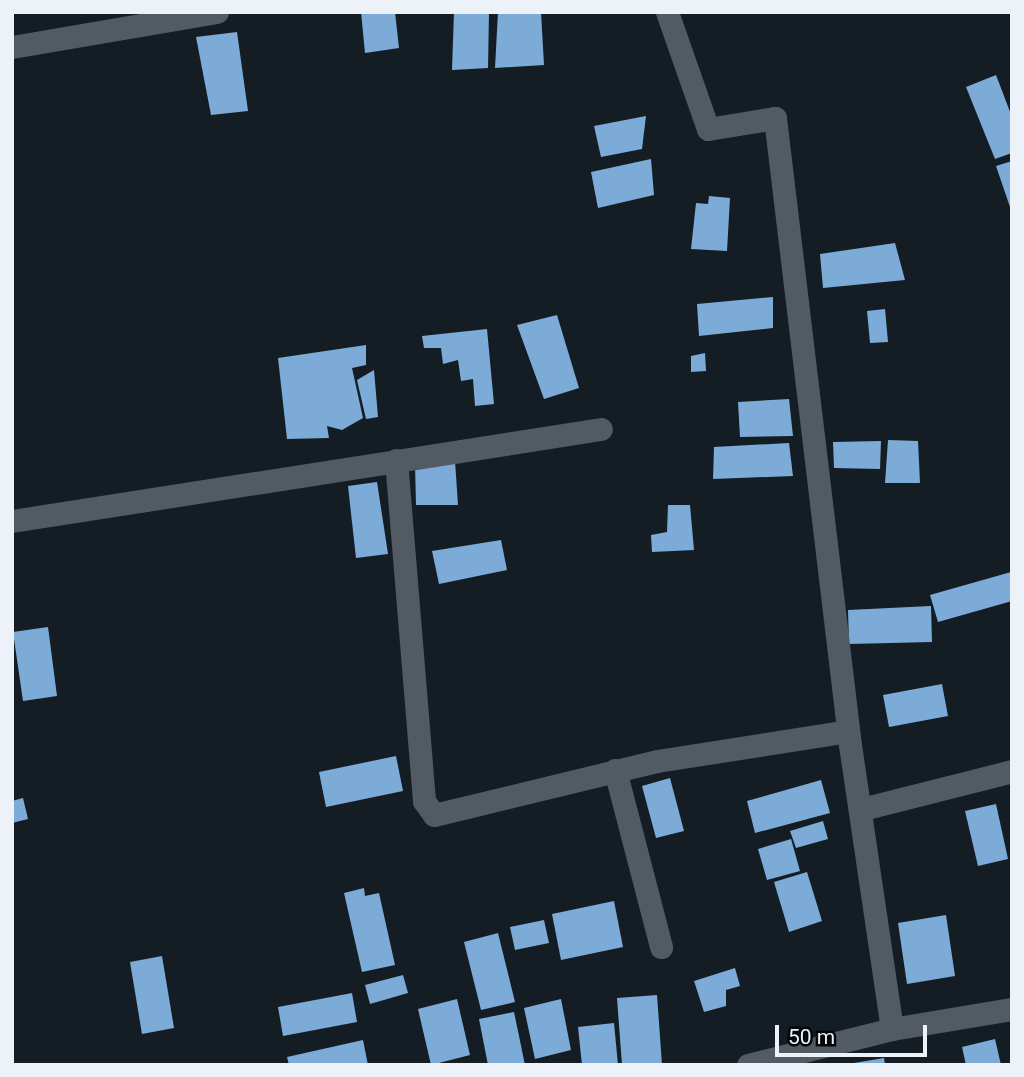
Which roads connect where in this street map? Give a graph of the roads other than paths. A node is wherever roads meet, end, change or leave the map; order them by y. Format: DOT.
graph roads {
  1 [pos="217,12"];
  2 [pos="667,12"];
  3 [pos="12,47"];
  4 [pos="601,429"];
  5 [pos="396,460"];
  6 [pos="12,522"];
  7 [pos="848,731"];
  8 [pos="615,771"];
  9 [pos="1012,771"];
  10 [pos="862,809"];
  11 [pos="661,947"];
  12 [pos="1012,1009"];
  13 [pos="892,1029"];
  14 [pos="748,1065"];
  1 -- 3 [label="street"];
  2 -- 7 [label="street"];
  4 -- 5 [label="street"];
  5 -- 6 [label="street"];
  5 -- 8 [label="street"];
  7 -- 8 [label="street"];
  7 -- 10 [label="street"];
  8 -- 11 [label="street"];
  9 -- 10 [label="street"];
  10 -- 13 [label="street"];
  12 -- 13 [label="street"];
  13 -- 14 [label="street"];
}
